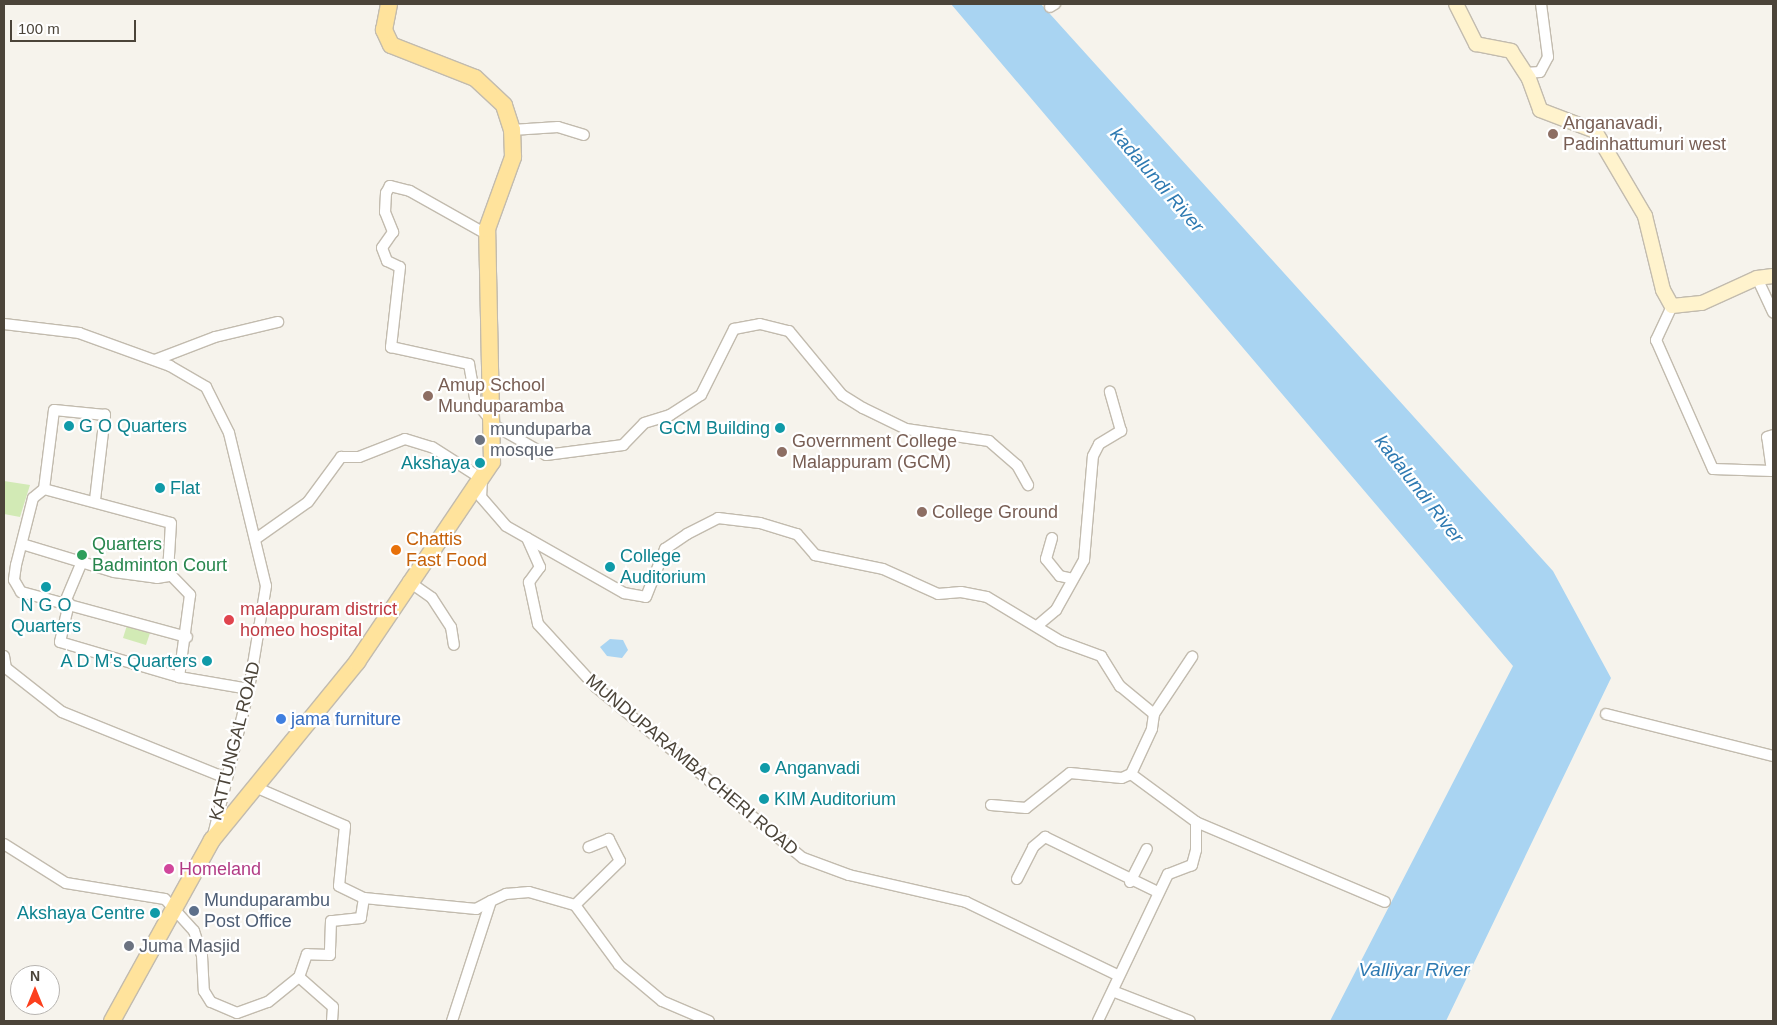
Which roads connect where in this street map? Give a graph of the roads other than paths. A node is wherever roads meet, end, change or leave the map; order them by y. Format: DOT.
graph roads {
  1 [pos="389,4"];
  2 [pos="1456,4"];
  3 [pos="1541,4"];
  4 [pos="1525,72"];
  5 [pos="512,130"];
  6 [pos="584,135"];
  7 [pos="488,235"];
  8 [pos="1773,276"];
  9 [pos="1758,278"];
  10 [pos="1672,306"];
  11 [pos="1773,312"];
  12 [pos="278,322"];
  13 [pos="4,324"];
  14 [pos="155,360"];
  15 [pos="1110,392"];
  16 [pos="489,421"];
  17 [pos="1773,435"];
  18 [pos="482,479"];
  19 [pos="1028,484"];
  20 [pos="44,489"];
  21 [pos="96,500"];
  22 [pos="257,538"];
  23 [pos="527,538"];
  24 [pos="1052,538"];
  25 [pos="22,544"];
  26 [pos="81,564"];
  27 [pos="169,576"];
  28 [pos="1073,579"];
  29 [pos="408,581"];
  30 [pos="68,602"];
  31 [pos="1037,626"];
  32 [pos="187,637"];
  33 [pos="454,644"];
  34 [pos="4,656"];
  35 [pos="1192,657"];
  36 [pos="179,677"];
  37 [pos="249,689"];
  38 [pos="1154,714"];
  39 [pos="1606,714"];
  40 [pos="1773,756"];
  41 [pos="1131,774"];
  42 [pos="226,778"];
  43 [pos="255,787"];
  44 [pos="991,805"];
  45 [pos="1196,822"];
  46 [pos="212,840"];
  47 [pos="4,844"];
  48 [pos="589,847"];
  49 [pos="1147,849"];
  50 [pos="1017,879"];
  51 [pos="1130,882"];
  52 [pos="1158,892"];
  53 [pos="364,898"];
  54 [pos="491,901"];
  55 [pos="1385,902"];
  56 [pos="575,905"];
  57 [pos="171,909"];
  58 [pos="1117,975"];
  59 [pos="299,976"];
  60 [pos="1115,992"];
  61 [pos="112,1021"];
  62 [pos="332,1021"];
  63 [pos="452,1021"];
  64 [pos="710,1021"];
  65 [pos="1099,1021"];
  66 [pos="1190,1021"];
  1 -- 5 [label="main road"];
  2 -- 4 [label="main road"];
  3 -- 4 [label="street"];
  4 -- 10 [label="main road"];
  5 -- 6 [label="street"];
  5 -- 7 [label="main road"];
  7 -- 16 [label="main road"];
  7 -- 16 [label="street"];
  8 -- 9 [label="main road"];
  9 -- 10 [label="main road"];
  9 -- 11 [label="street"];
  10 -- 17 [label="street"];
  12 -- 14 [label="street"];
  13 -- 14 [label="street, KATTUNGAL ROAD"];
  14 -- 22 [label="street, KATTUNGAL ROAD"];
  15 -- 28 [label="street"];
  16 -- 18 [label="main road"];
  16 -- 19 [label="street"];
  18 -- 22 [label="street"];
  18 -- 23 [label="street"];
  18 -- 29 [label="main road"];
  20 -- 21 [label="street"];
  20 -- 21 [label="street"];
  20 -- 25 [label="street"];
  21 -- 27 [label="street"];
  22 -- 37 [label="street, KATTUNGAL ROAD"];
  23 -- 31 [label="street"];
  23 -- 58 [label="street, MUNDUPARAMBA CHERI ROAD"];
  24 -- 28 [label="street"];
  25 -- 26 [label="street"];
  25 -- 30 [label="street"];
  26 -- 27 [label="street"];
  26 -- 30 [label="street"];
  27 -- 32 [label="street"];
  28 -- 31 [label="street"];
  29 -- 33 [label="street"];
  29 -- 43 [label="main road"];
  30 -- 32 [label="street"];
  30 -- 36 [label="street"];
  31 -- 38 [label="street"];
  32 -- 36 [label="street"];
  34 -- 42 [label="street"];
  35 -- 38 [label="street"];
  36 -- 37 [label="street"];
  37 -- 42 [label="street, KATTUNGAL ROAD"];
  38 -- 41 [label="street"];
  39 -- 40 [label="street"];
  41 -- 44 [label="street"];
  41 -- 45 [label="street"];
  42 -- 46 [label="street, KATTUNGAL ROAD"];
  43 -- 46 [label="main road"];
  43 -- 53 [label="street"];
  45 -- 52 [label="street"];
  45 -- 55 [label="street"];
  46 -- 57 [label="main road"];
  47 -- 57 [label="street"];
  48 -- 56 [label="street"];
  49 -- 51 [label="street"];
  50 -- 51 [label="street"];
  51 -- 52 [label="street"];
  52 -- 58 [label="street"];
  53 -- 54 [label="street"];
  53 -- 59 [label="street"];
  54 -- 56 [label="street"];
  54 -- 63 [label="street"];
  56 -- 64 [label="street"];
  57 -- 59 [label="street"];
  57 -- 61 [label="main road"];
  58 -- 60 [label="street"];
  59 -- 62 [label="street"];
  60 -- 65 [label="street"];
  60 -- 66 [label="street"];
}
